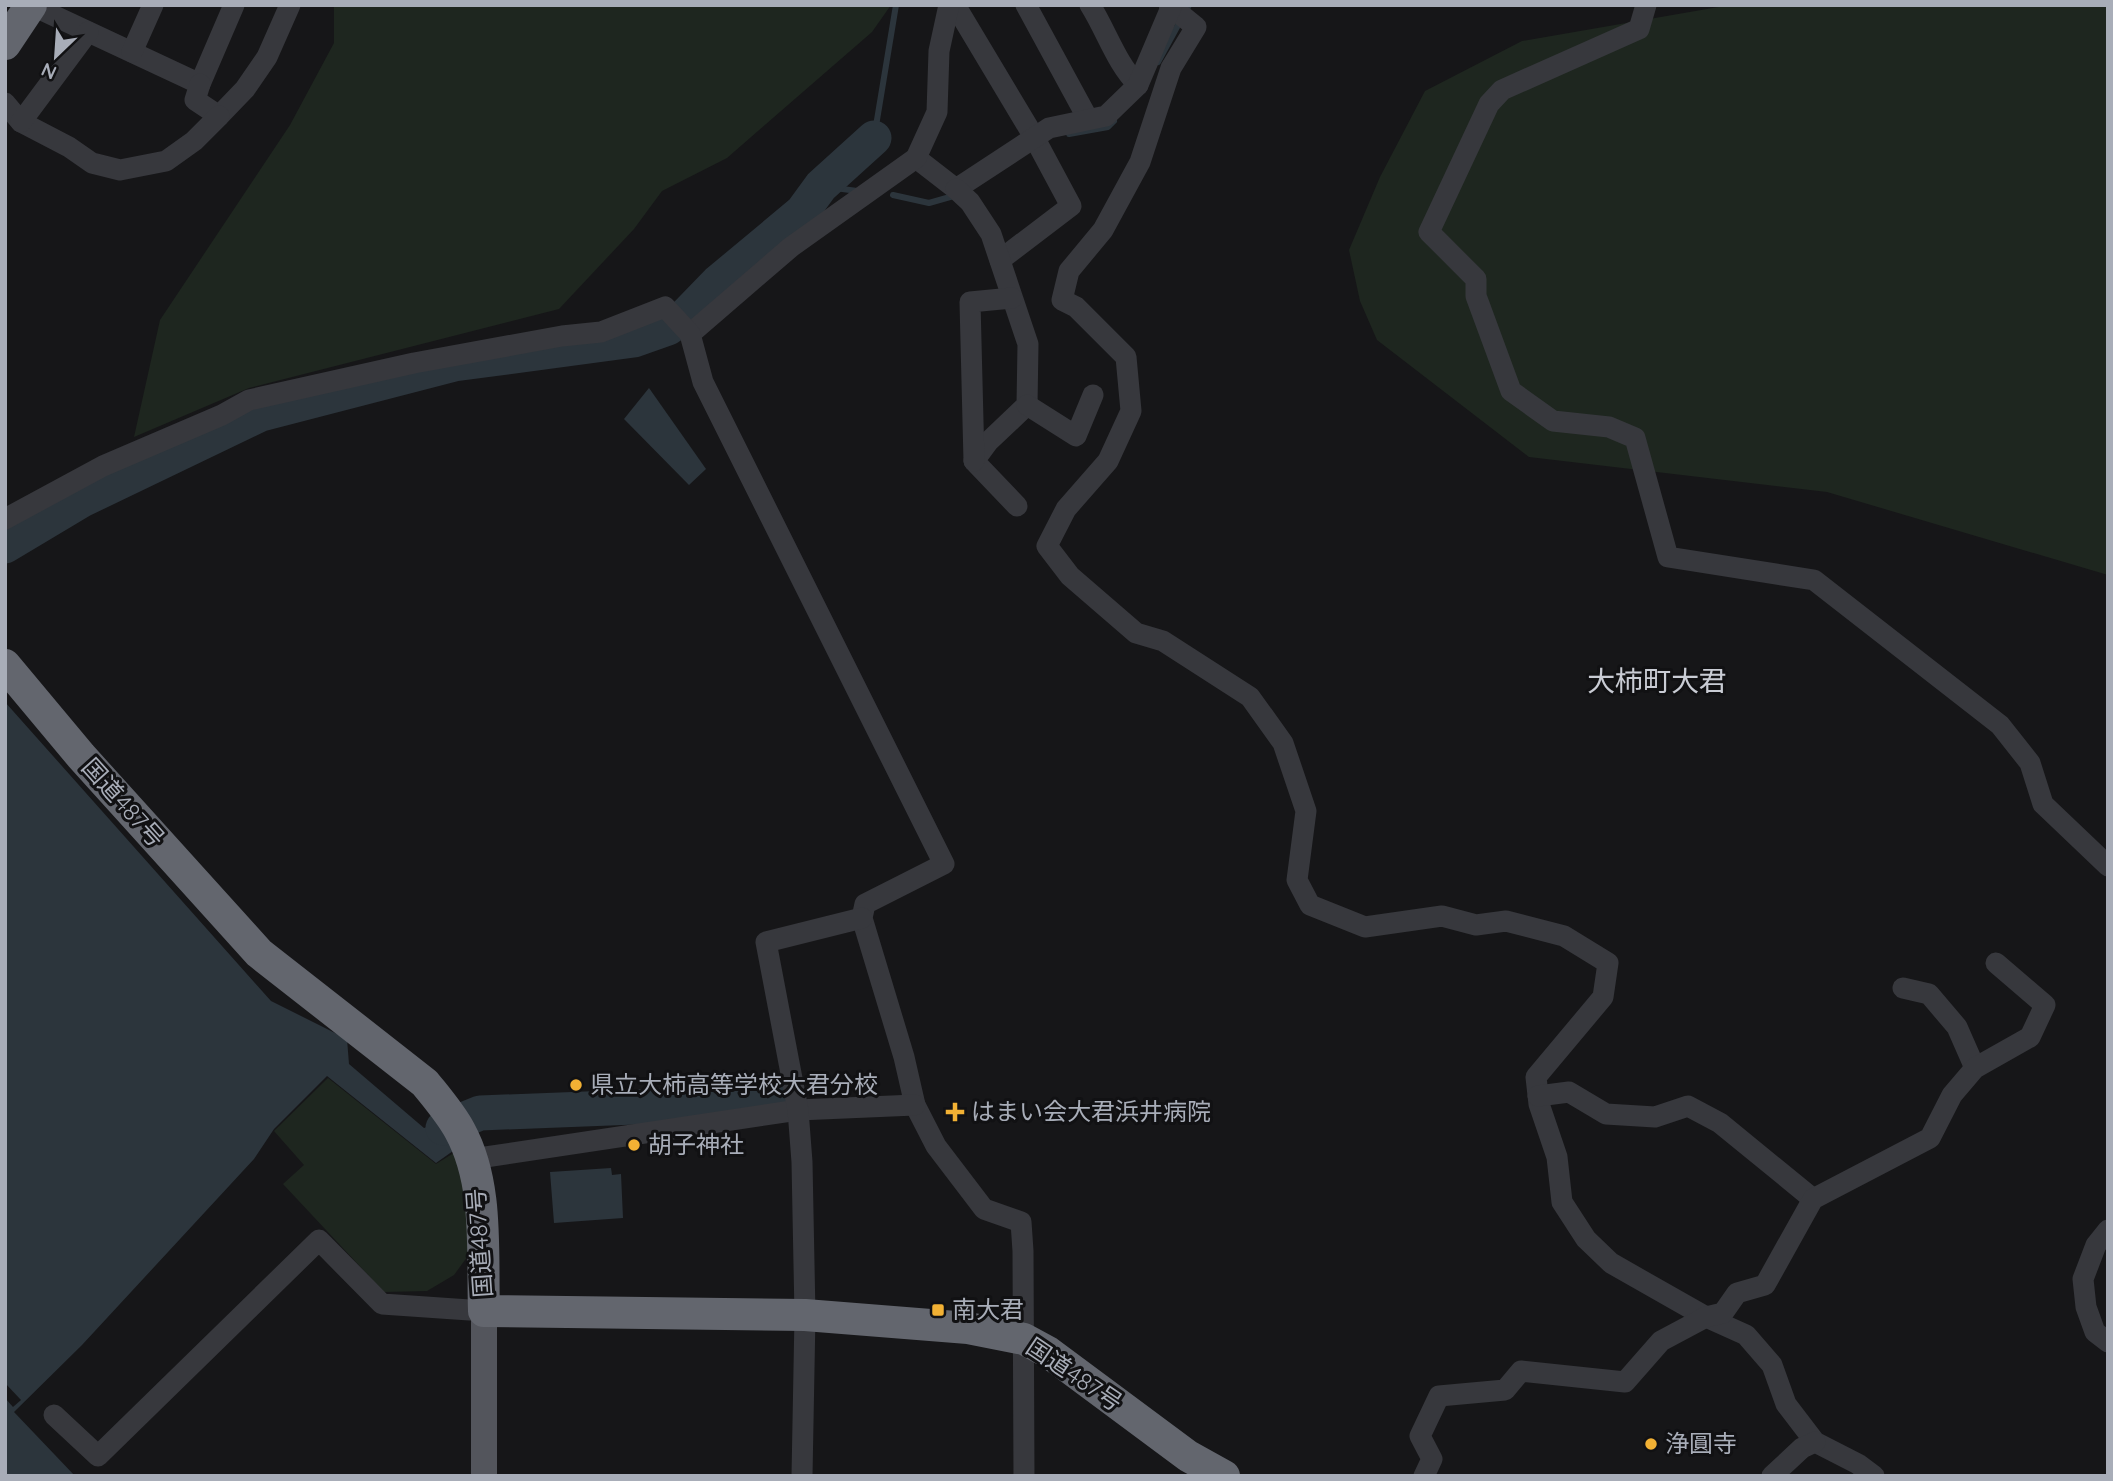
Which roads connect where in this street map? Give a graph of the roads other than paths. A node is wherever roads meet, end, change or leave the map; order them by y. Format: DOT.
graph roads {
  1 [pos="31,5"];
  2 [pos="153,5"];
  3 [pos="234,5"];
  4 [pos="290,5"];
  5 [pos="950,5"];
  6 [pos="955,5"];
  7 [pos="1026,5"];
  8 [pos="1090,5"];
  9 [pos="1646,5"];
  10 [pos="1171,6"];
  11 [pos="88,32"];
  12 [pos="5,44"];
  13 [pos="132,52"];
  14 [pos="200,84"];
  15 [pos="1138,85"];
  16 [pos="5,103"];
  17 [pos="219,116"];
  18 [pos="1088,119"];
  19 [pos="21,122"];
  20 [pos="1037,143"];
  21 [pos="916,158"];
  22 [pos="963,195"];
  23 [pos="1000,260"];
  24 [pos="1012,298"];
  25 [pos="690,334"];
  26 [pos="1093,395"];
  27 [pos="1027,405"];
  28 [pos="974,461"];
  29 [pos="1017,506"];
  30 [pos="5,519"];
  31 [pos="5,665"];
  32 [pos="2108,866"];
  33 [pos="862,918"];
  34 [pos="1996,963"];
  35 [pos="1903,988"];
  36 [pos="1975,1068"];
  37 [pos="1538,1096"];
  38 [pos="915,1105"];
  39 [pos="798,1110"];
  40 [pos="472,1158"];
  41 [pos="1813,1199"];
  42 [pos="2108,1230"];
  43 [pos="484,1311"];
  44 [pos="804,1314"];
  45 [pos="1706,1317"];
  46 [pos="1024,1339"];
  47 [pos="2108,1342"];
  48 [pos="54,1415"];
  49 [pos="1815,1442"];
  50 [pos="484,1476"];
  51 [pos="802,1476"];
  52 [pos="1024,1476"];
  53 [pos="1224,1476"];
  54 [pos="1424,1476"];
  55 [pos="1772,1476"];
  56 [pos="1874,1476"];
  1 -- 11 [label="street"];
  1 -- 12 [label="highway"];
  2 -- 13 [label="street"];
  3 -- 14 [label="street"];
  4 -- 17 [label="street"];
  5 -- 21 [label="street"];
  6 -- 20 [label="street"];
  7 -- 18 [label="street"];
  8 -- 15 [label="street"];
  9 -- 32 [label="street"];
  10 -- 15 [label="street"];
  10 -- 37 [label="street"];
  11 -- 13 [label="street"];
  11 -- 19 [label="street"];
  13 -- 14 [label="street"];
  14 -- 17 [label="street"];
  15 -- 18 [label="street"];
  16 -- 19 [label="street"];
  17 -- 19 [label="street"];
  18 -- 20 [label="street"];
  20 -- 22 [label="street"];
  20 -- 23 [label="street"];
  21 -- 22 [label="street"];
  21 -- 25 [label="street"];
  22 -- 23 [label="street"];
  23 -- 24 [label="street"];
  24 -- 27 [label="street"];
  24 -- 28 [label="street"];
  25 -- 30 [label="street"];
  25 -- 33 [label="street"];
  26 -- 27 [label="street"];
  27 -- 28 [label="street"];
  28 -- 29 [label="street"];
  31 -- 40 [label="highway, 国道487号"];
  33 -- 38 [label="street"];
  33 -- 39 [label="street"];
  34 -- 36 [label="street"];
  35 -- 36 [label="street"];
  36 -- 41 [label="street"];
  37 -- 41 [label="street"];
  37 -- 45 [label="street"];
  38 -- 39 [label="street"];
  38 -- 46 [label="street"];
  39 -- 40 [label="street"];
  39 -- 44 [label="street"];
  40 -- 43 [label="highway, 国道487号"];
  41 -- 45 [label="street"];
  42 -- 47 [label="street"];
  43 -- 44 [label="highway, 国道487号"];
  43 -- 48 [label="street"];
  43 -- 50 [label="main road"];
  44 -- 46 [label="highway, 国道487号"];
  44 -- 51 [label="street"];
  45 -- 49 [label="street"];
  45 -- 54 [label="street"];
  46 -- 52 [label="street"];
  46 -- 53 [label="highway, 国道487号"];
  49 -- 55 [label="street"];
  49 -- 56 [label="street"];
}
